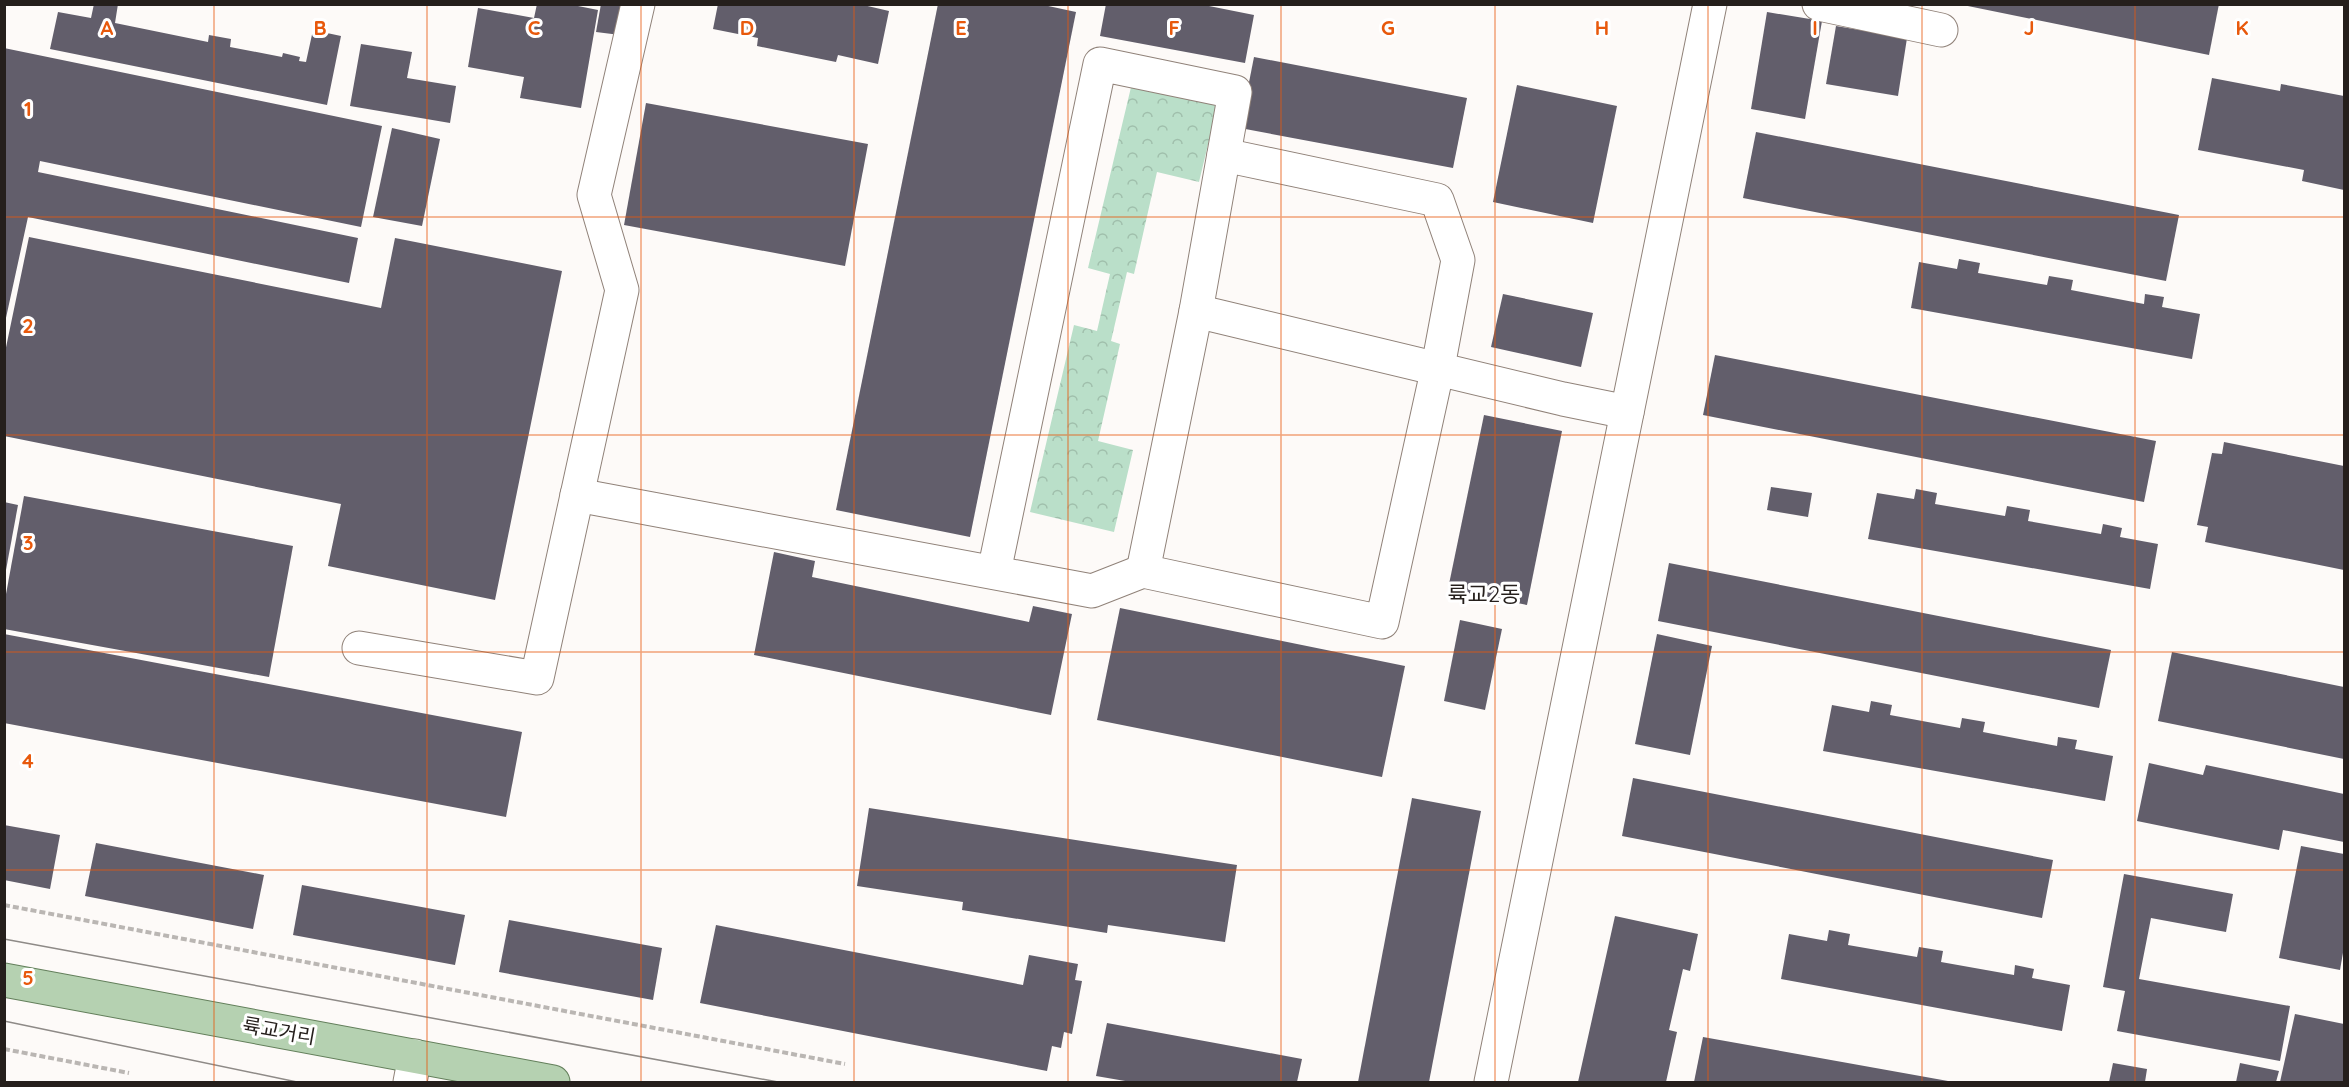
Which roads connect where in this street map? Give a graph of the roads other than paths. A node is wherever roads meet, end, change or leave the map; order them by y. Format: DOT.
graph roads {
  1 [pos="638,4"];
  2 [pos="1710,4"];
  3 [pos="1819,4"];
  4 [pos="1941,30"];
  5 [pos="1224,155"];
  6 [pos="1196,311"];
  7 [pos="1438,367"];
  8 [pos="1627,412"];
  9 [pos="577,495"];
  10 [pos="1143,571"];
  11 [pos="994,572"];
  12 [pos="359,648"];
  13 [pos="4,980"];
  14 [pos="412,1069"];
  15 [pos="554,1083"];
  16 [pos="1491,1083"];
  1 -- 9 [label="street"];
  2 -- 8 [label="street"];
  3 -- 4 [label="street"];
  5 -- 6 [label="street"];
  5 -- 7 [label="street"];
  5 -- 11 [label="street"];
  6 -- 7 [label="street"];
  6 -- 10 [label="street"];
  7 -- 8 [label="street"];
  7 -- 10 [label="street"];
  8 -- 16 [label="street"];
  9 -- 11 [label="street"];
  9 -- 12 [label="street"];
  10 -- 11 [label="street"];
  13 -- 14 [label="main road, 륙교거리"];
  14 -- 15 [label="main road, 륙교거리"];
}
